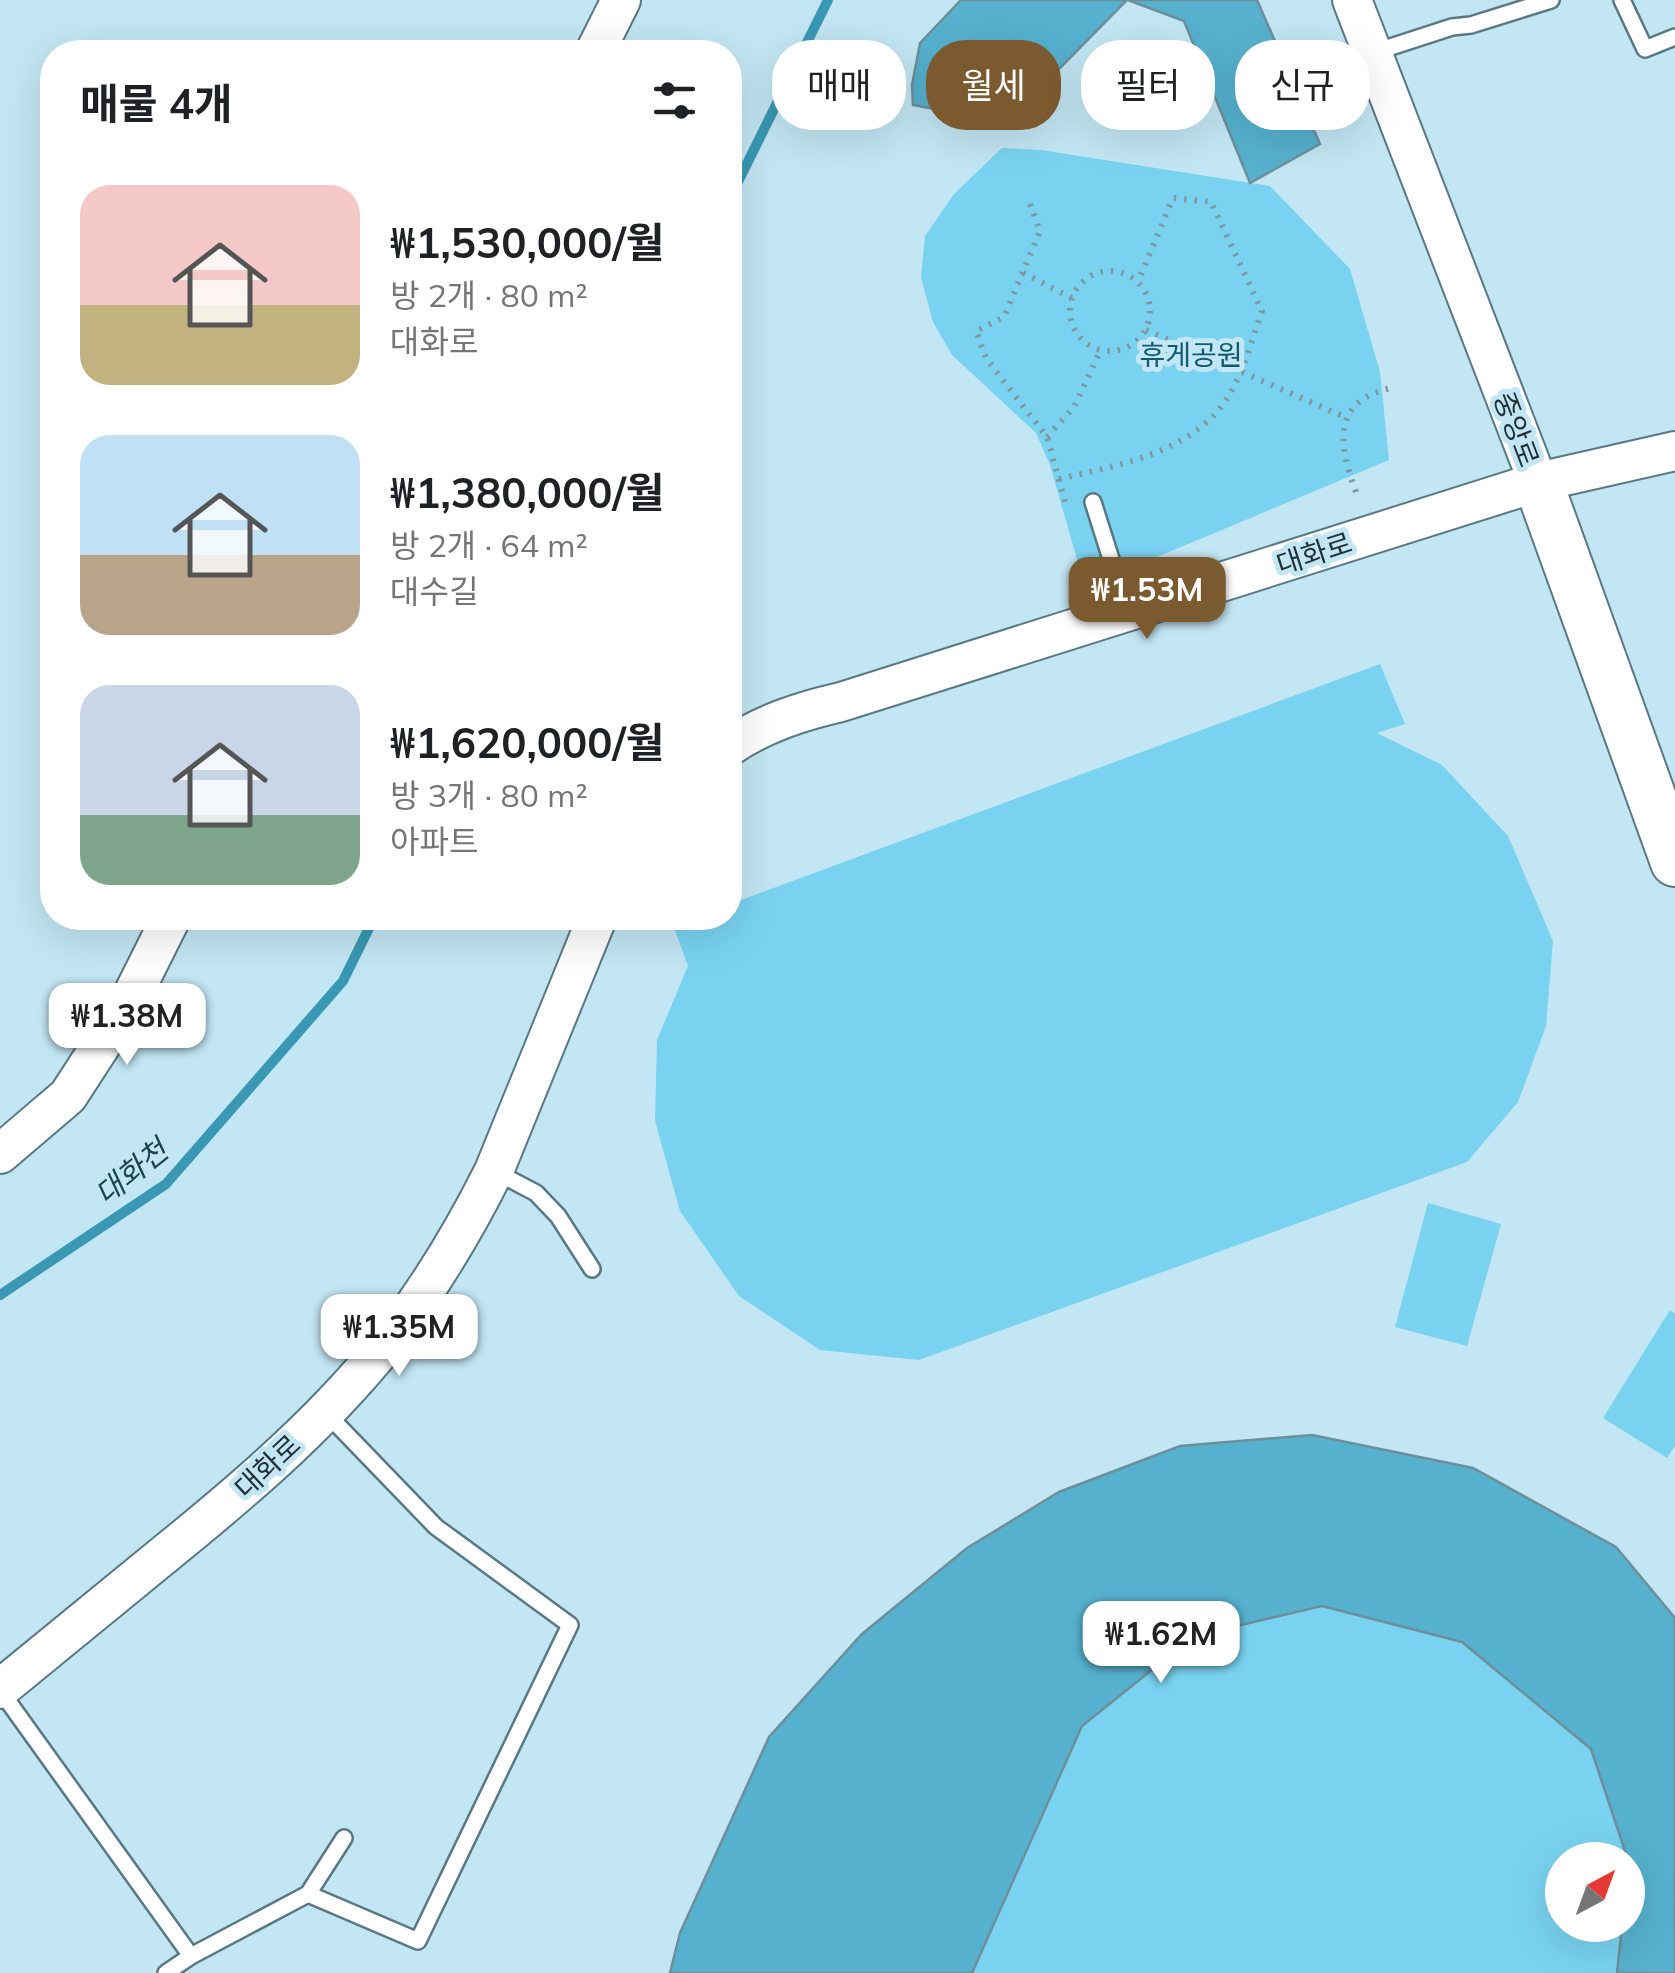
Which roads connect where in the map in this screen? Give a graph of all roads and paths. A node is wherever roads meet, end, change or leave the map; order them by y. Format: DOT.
graph roads {
  1 [pos="621,0"];
  2 [pos="1352,0"];
  3 [pos="1550,0"];
  4 [pos="1622,0"];
  5 [pos="1675,37"];
  6 [pos="601,40"];
  7 [pos="1372,53"];
  8 [pos="1030,204"];
  9 [pos="1023,273"];
  10 [pos="1138,282"];
  11 [pos="1072,298"];
  12 [pos="1146,330"];
  13 [pos="1100,351"];
  14 [pos="1241,371"];
  15 [pos="1396,387"];
  16 [pos="1345,417"];
  17 [pos="1048,437"];
  18 [pos="1675,451"];
  19 [pos="1059,479"];
  20 [pos="1538,482"];
  21 [pos="1356,492"];
  22 [pos="1093,502"];
  23 [pos="1066,508"];
  24 [pos="1128,612"];
  25 [pos="742,740"];
  26 [pos="1675,862"];
  27 [pos="165,930"];
  28 [pos="592,930"];
  29 [pos="0,1154"];
  30 [pos="494,1171"];
  31 [pos="592,1269"];
  32 [pos="324,1411"];
  33 [pos="0,1689"];
  34 [pos="344,1838"];
  35 [pos="308,1894"];
  36 [pos="191,1956"];
  37 [pos="166,1973"];
  1 -- 6 [label="street"];
  2 -- 7 [label="street, 중앙로"];
  3 -- 7 [label="lane"];
  4 -- 5 [label="lane"];
  7 -- 20 [label="street, 중앙로"];
  8 -- 9 [label="path"];
  9 -- 11 [label="path"];
  9 -- 17 [label="path"];
  10 -- 11 [label="path"];
  10 -- 12 [label="path"];
  10 -- 14 [label="path"];
  11 -- 13 [label="path"];
  12 -- 13 [label="path"];
  12 -- 14 [label="path"];
  13 -- 17 [label="path"];
  14 -- 16 [label="path"];
  14 -- 19 [label="path"];
  15 -- 16 [label="path"];
  16 -- 21 [label="path"];
  17 -- 19 [label="path"];
  18 -- 20 [label="street, 대화로"];
  19 -- 23 [label="path"];
  20 -- 24 [label="street, 대화로"];
  20 -- 26 [label="main road, 중앙로"];
  22 -- 24 [label="lane"];
  24 -- 25 [label="street, 대화로"];
  27 -- 29 [label="street"];
  28 -- 30 [label="street, 대화로"];
  30 -- 31 [label="lane"];
  30 -- 32 [label="street, 대화로"];
  32 -- 33 [label="street, 대화로"];
  32 -- 35 [label="lane"];
  33 -- 36 [label="lane"];
  34 -- 35 [label="lane"];
  35 -- 36 [label="lane"];
  36 -- 37 [label="lane"];
}
